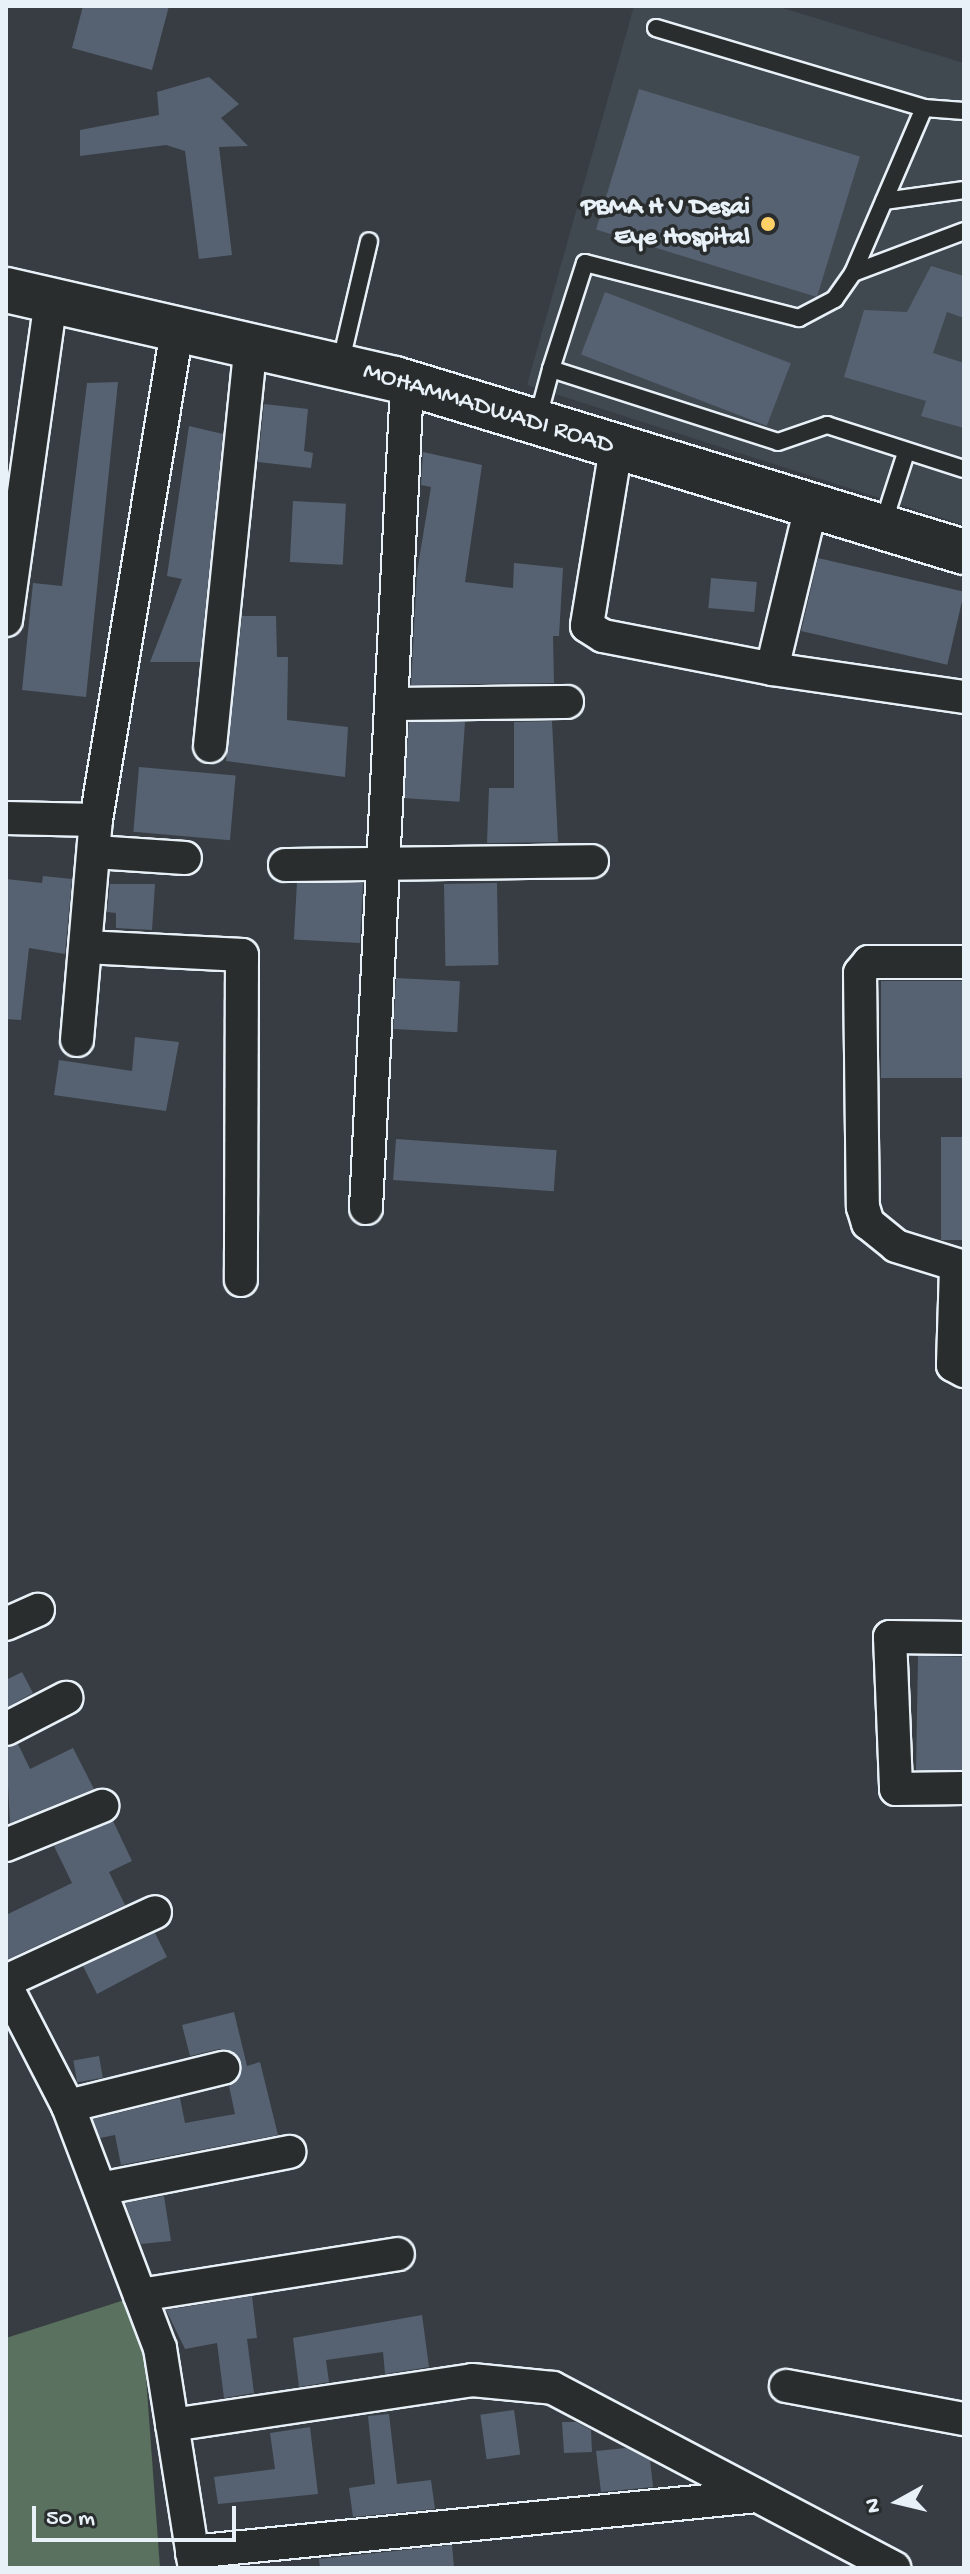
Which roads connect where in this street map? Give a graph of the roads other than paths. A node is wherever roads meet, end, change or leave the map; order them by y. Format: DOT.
graph roads {
  1 [pos="656,28"];
  2 [pos="924,108"];
  3 [pos="964,111"];
  4 [pos="964,190"];
  5 [pos="884,201"];
  6 [pos="964,231"];
  7 [pos="369,241"];
  8 [pos="853,273"];
  9 [pos="6,290"];
  10 [pos="51,300"];
  11 [pos="177,329"];
  12 [pos="251,345"];
  13 [pos="339,366"];
  14 [pos="551,369"];
  15 [pos="407,384"];
  16 [pos="537,424"];
  17 [pos="616,448"];
  18 [pos="906,453"];
  19 [pos="964,469"];
  20 [pos="811,507"];
  21 [pos="882,526"];
  22 [pos="964,552"];
  23 [pos="6,620"];
  24 [pos="772,669"];
  25 [pos="964,697"];
  26 [pos="567,702"];
  27 [pos="391,704"];
  28 [pos="210,746"];
  29 [pos="6,818"];
  30 [pos="96,820"];
  31 [pos="95,852"];
  32 [pos="185,858"];
  33 [pos="592,861"];
  34 [pos="383,864"];
  35 [pos="285,865"];
  36 [pos="86,947"];
  37 [pos="964,962"];
  38 [pos="77,1040"];
  39 [pos="366,1208"];
  40 [pos="959,1273"];
  41 [pos="241,1280"];
  42 [pos="959,1368"];
  43 [pos="38,1610"];
  44 [pos="6,1624"];
  45 [pos="964,1638"];
  46 [pos="66,1698"];
  47 [pos="6,1729"];
  48 [pos="964,1788"];
  49 [pos="102,1806"];
  50 [pos="6,1845"];
  51 [pos="155,1912"];
  52 [pos="6,1984"];
  53 [pos="223,2068"];
  54 [pos="68,2106"];
  55 [pos="289,2152"];
  56 [pos="100,2189"];
  57 [pos="398,2254"];
  58 [pos="140,2295"];
  59 [pos="786,2386"];
  60 [pos="964,2419"];
  61 [pos="172,2425"];
  62 [pos="757,2496"];
  63 [pos="193,2560"];
  64 [pos="894,2566"];
  1 -- 2 [label="lane"];
  2 -- 3 [label="lane"];
  2 -- 5 [label="lane"];
  4 -- 5 [label="lane"];
  5 -- 8 [label="lane"];
  6 -- 8 [label="lane"];
  7 -- 13 [label="lane"];
  8 -- 14 [label="lane"];
  9 -- 10 [label="main road, MOHAMMADWADI ROAD"];
  10 -- 11 [label="main road, MOHAMMADWADI ROAD"];
  10 -- 23 [label="street"];
  11 -- 12 [label="main road, MOHAMMADWADI ROAD"];
  11 -- 30 [label="street"];
  12 -- 13 [label="main road, MOHAMMADWADI ROAD"];
  12 -- 28 [label="street"];
  13 -- 15 [label="main road, MOHAMMADWADI ROAD"];
  14 -- 16 [label="lane"];
  14 -- 18 [label="lane"];
  15 -- 16 [label="main road, MOHAMMADWADI ROAD"];
  15 -- 27 [label="street"];
  16 -- 17 [label="main road, MOHAMMADWADI ROAD"];
  17 -- 20 [label="main road, MOHAMMADWADI ROAD"];
  17 -- 24 [label="street"];
  18 -- 19 [label="lane"];
  18 -- 21 [label="lane"];
  20 -- 21 [label="main road, MOHAMMADWADI ROAD"];
  20 -- 24 [label="street"];
  21 -- 22 [label="main road, MOHAMMADWADI ROAD"];
  24 -- 25 [label="street"];
  26 -- 27 [label="street"];
  27 -- 34 [label="street"];
  29 -- 30 [label="street"];
  30 -- 31 [label="street"];
  31 -- 32 [label="street"];
  31 -- 36 [label="street"];
  33 -- 34 [label="street"];
  34 -- 35 [label="street"];
  34 -- 39 [label="street"];
  36 -- 38 [label="street"];
  36 -- 41 [label="street"];
  37 -- 40 [label="street"];
  40 -- 42 [label="street"];
  43 -- 44 [label="street"];
  45 -- 48 [label="street"];
  46 -- 47 [label="street"];
  49 -- 50 [label="street"];
  51 -- 52 [label="street"];
  52 -- 54 [label="street"];
  53 -- 54 [label="street"];
  54 -- 56 [label="street"];
  55 -- 56 [label="street"];
  56 -- 58 [label="street"];
  57 -- 58 [label="street"];
  58 -- 61 [label="street"];
  59 -- 60 [label="street"];
  61 -- 62 [label="street"];
  61 -- 63 [label="street"];
  62 -- 63 [label="street"];
  62 -- 64 [label="street"];
}
